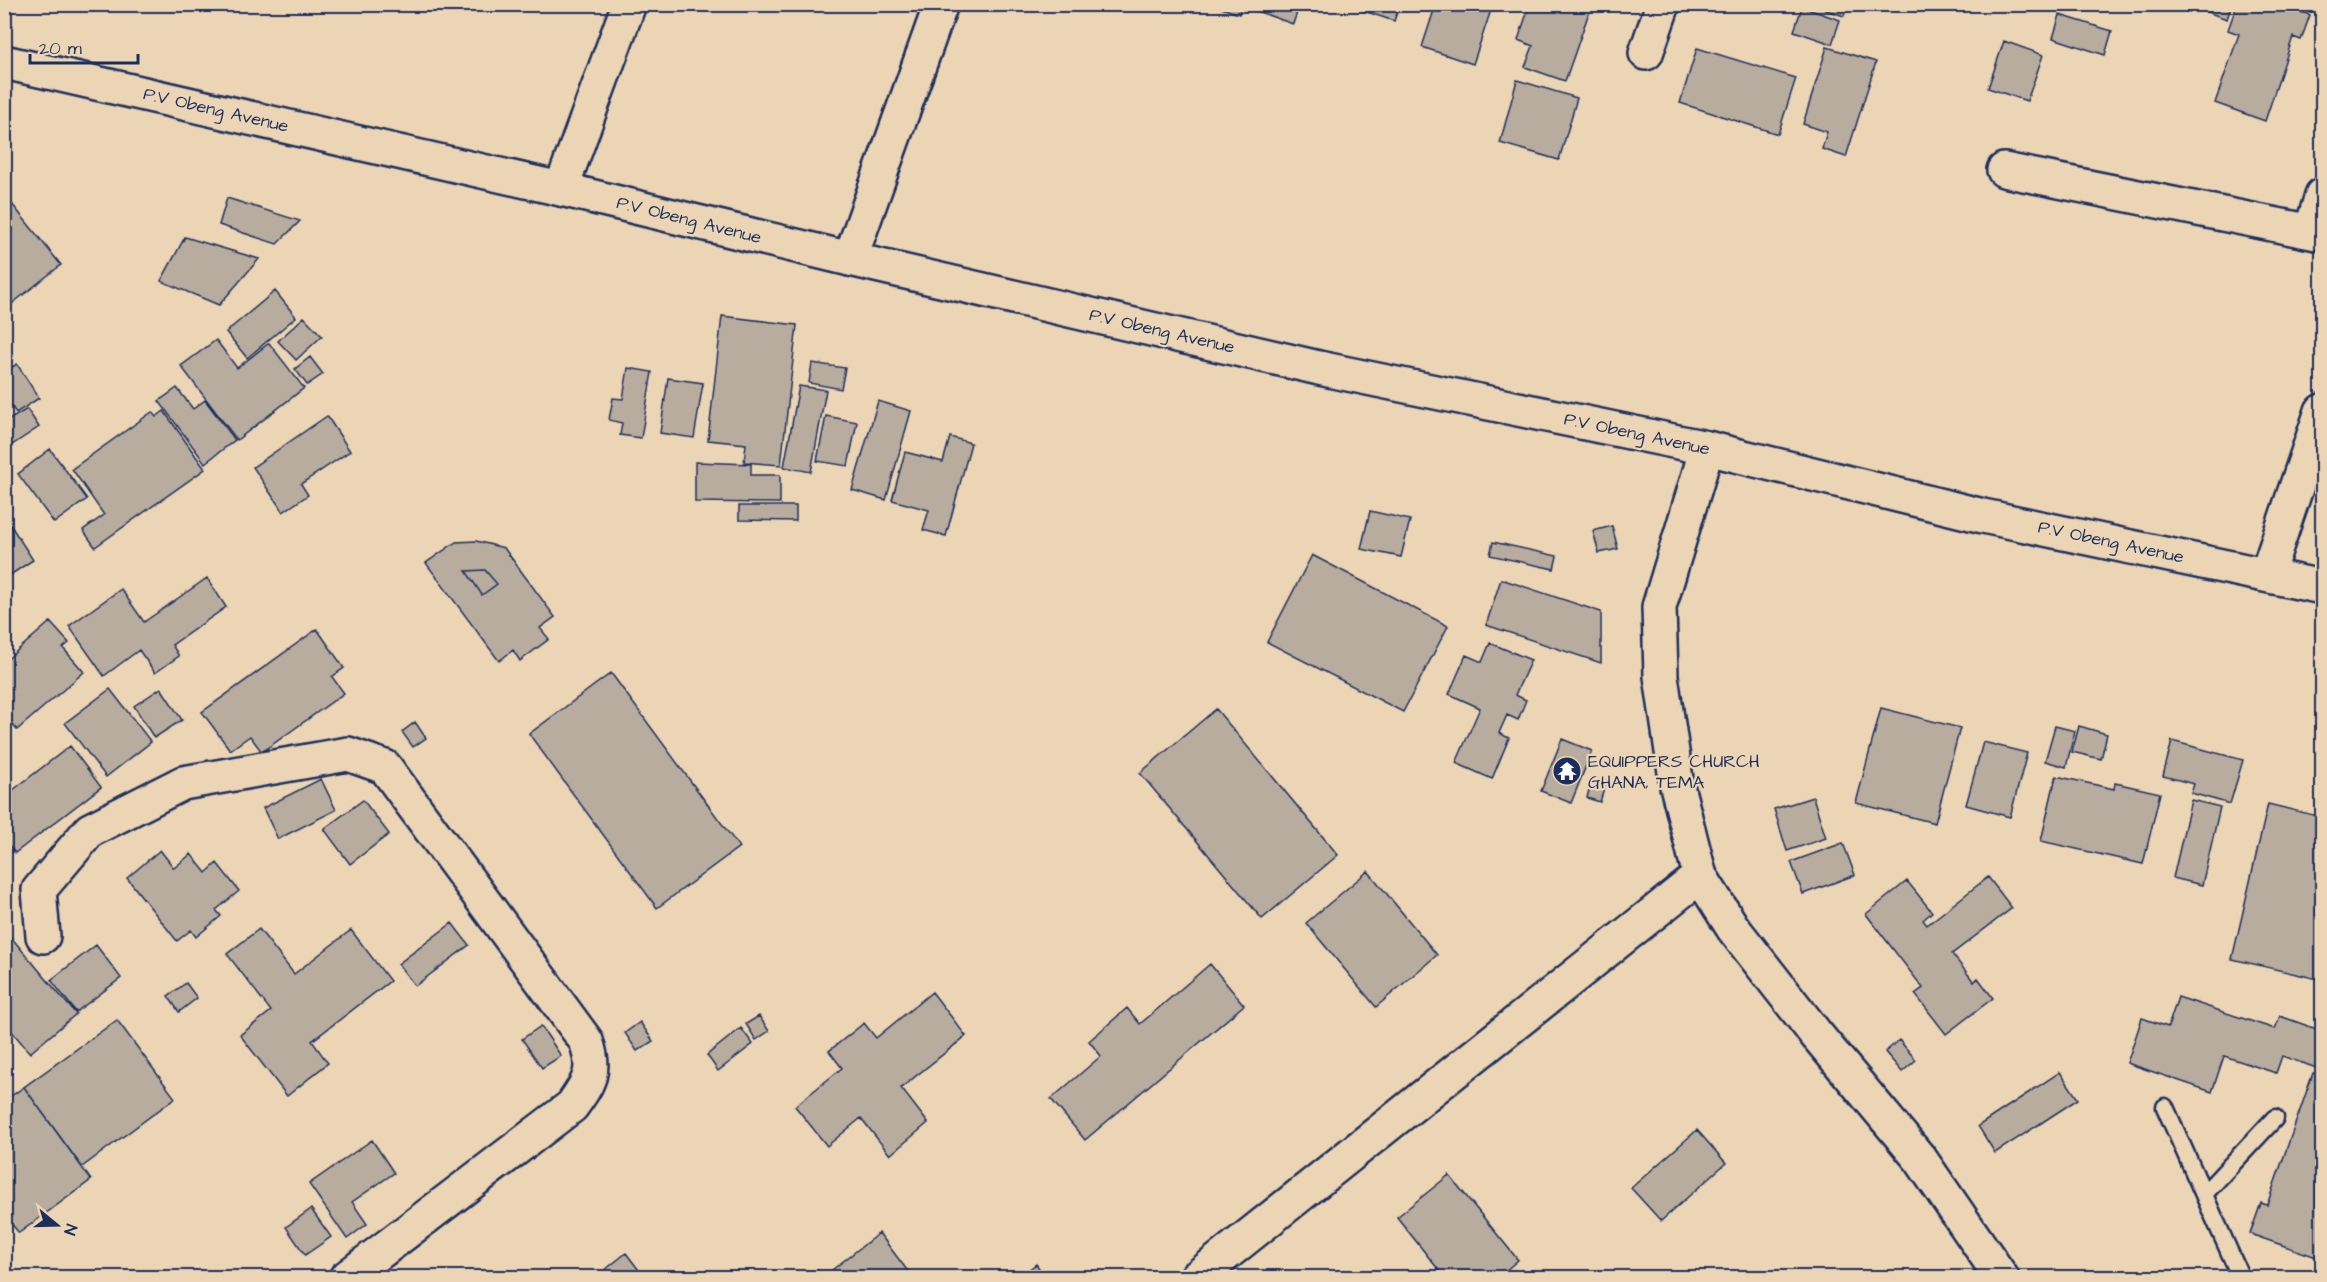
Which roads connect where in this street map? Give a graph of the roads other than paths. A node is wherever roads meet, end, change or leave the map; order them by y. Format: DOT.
graph roads {
  1 [pos="629,4"];
  2 [pos="941,4"];
  3 [pos="1663,4"];
  4 [pos="1646,53"];
  5 [pos="4,62"];
  6 [pos="2004,170"];
  7 [pos="561,189"];
  8 [pos="2322,195"];
  9 [pos="2317,232"];
  10 [pos="850,259"];
  11 [pos="2322,411"];
  12 [pos="1707,448"];
  13 [pos="2267,574"];
  14 [pos="2322,586"];
  15 [pos="1700,876"];
  16 [pos="43,936"];
  17 [pos="2165,1107"];
  18 [pos="2275,1118"];
  19 [pos="2204,1194"];
  20 [pos="346,1278"];
  21 [pos="1197,1278"];
  22 [pos="2002,1278"];
  23 [pos="2241,1278"];
  1 -- 7 [label="street"];
  2 -- 10 [label="street"];
  3 -- 4 [label="street"];
  5 -- 7 [label="street, P.V Obeng Avenue"];
  6 -- 9 [label="street"];
  7 -- 10 [label="street, P.V Obeng Avenue"];
  8 -- 9 [label="street"];
  10 -- 12 [label="street, P.V Obeng Avenue"];
  11 -- 13 [label="street"];
  12 -- 13 [label="street, P.V Obeng Avenue"];
  12 -- 15 [label="street"];
  13 -- 14 [label="street, P.V Obeng Avenue"];
  15 -- 21 [label="street"];
  15 -- 22 [label="street"];
  16 -- 20 [label="street"];
  17 -- 19 [label="lane"];
  18 -- 19 [label="lane"];
  19 -- 23 [label="lane"];
}
